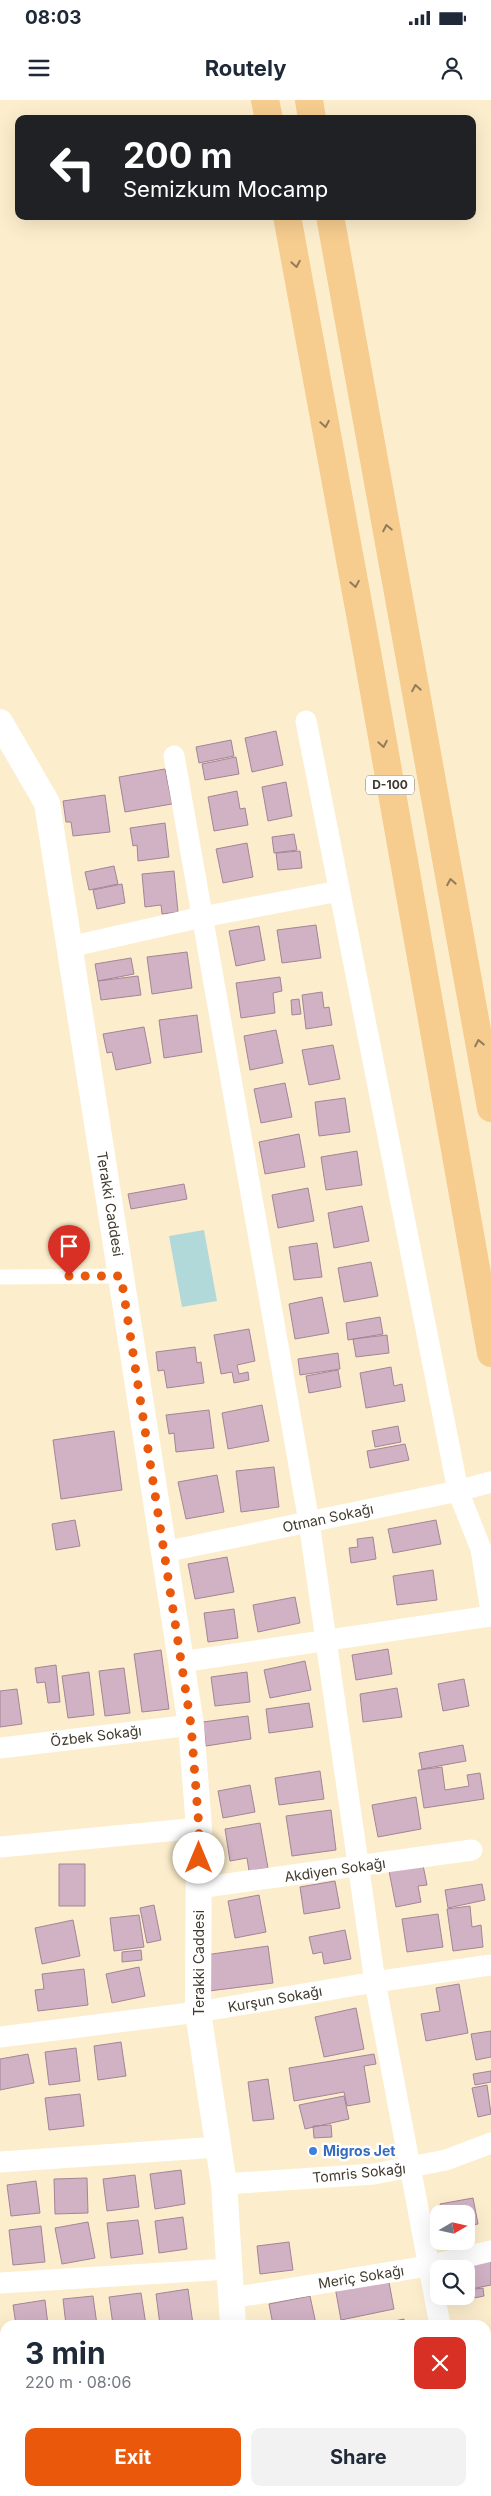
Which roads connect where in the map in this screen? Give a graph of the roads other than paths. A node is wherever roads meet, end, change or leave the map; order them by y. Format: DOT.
graph roads {
  1 [pos="265,100"];
  2 [pos="309,100"];
  3 [pos="268,115"];
  4 [pos="311,115"];
  5 [pos="288,220"];
  6 [pos="331,220"];
  7 [pos="306,721"];
  8 [pos="0,722"];
  9 [pos="174,756"];
  10 [pos="339,891"];
  11 [pos="202,917"];
  12 [pos="70,947"];
  13 [pos="491,1108"];
  14 [pos="121,1276"];
  15 [pos="0,1277"];
  16 [pos="491,1353"];
  17 [pos="491,1482"];
  18 [pos="458,1491"];
  19 [pos="309,1522"];
  20 [pos="164,1552"];
  21 [pos="491,1610"];
  22 [pos="491,1616"];
  23 [pos="327,1641"];
  24 [pos="181,1662"];
  25 [pos="191,1725"];
  26 [pos="0,1748"];
  27 [pos="199,1828"];
  28 [pos="0,1847"];
  29 [pos="472,1850"];
  30 [pos="360,1867"];
  31 [pos="198,1888"];
  32 [pos="491,1965"];
  33 [pos="375,1982"];
  34 [pos="198,2012"];
  35 [pos="0,2037"];
  36 [pos="491,2143"];
  37 [pos="219,2147"];
  38 [pos="0,2162"];
  39 [pos="411,2168"];
  40 [pos="224,2184"];
  41 [pos="491,2251"];
  42 [pos="428,2266"];
  43 [pos="228,2269"];
  44 [pos="0,2283"];
  45 [pos="231,2298"];
  46 [pos="233,2320"];
  47 [pos="439,2320"];
  1 -- 3 [label="highway"];
  2 -- 4 [label="highway"];
  5 -- 16 [label="highway, D-100, one-way"];
  13 -- 6 [label="highway, D-100, one-way"];
  7 -- 10 [label="street"];
  8 -- 12 [label="street, Terakki Caddesi"];
  9 -- 11 [label="street"];
  10 -- 11 [label="street"];
  10 -- 18 [label="street"];
  11 -- 12 [label="street"];
  11 -- 19 [label="street"];
  12 -- 14 [label="street, Terakki Caddesi"];
  14 -- 15 [label="street"];
  14 -- 20 [label="street, Terakki Caddesi"];
  17 -- 18 [label="street, Otman Sokağı"];
  18 -- 19 [label="street, Otman Sokağı"];
  18 -- 21 [label="street"];
  19 -- 20 [label="street, Otman Sokağı"];
  19 -- 23 [label="street"];
  20 -- 24 [label="street, Terakki Caddesi"];
  22 -- 23 [label="street"];
  23 -- 24 [label="street"];
  23 -- 30 [label="street"];
  24 -- 25 [label="street, Terakki Caddesi"];
  25 -- 26 [label="street, Özbek Sokağı"];
  25 -- 27 [label="street, Terakki Caddesi"];
  27 -- 28 [label="street"];
  27 -- 31 [label="street, Terakki Caddesi"];
  29 -- 30 [label="street, Akdiyen Sokağı"];
  30 -- 31 [label="street, Akdiyen Sokağı"];
  30 -- 33 [label="street"];
  31 -- 34 [label="street, Terakki Caddesi"];
  32 -- 33 [label="street, Kurşun Sokağı"];
  33 -- 34 [label="street, Kurşun Sokağı"];
  33 -- 39 [label="street"];
  34 -- 35 [label="street, Kurşun Sokağı"];
  34 -- 37 [label="street, Terakki Caddesi"];
  36 -- 39 [label="street, Tomris Sokağı"];
  37 -- 38 [label="street"];
  37 -- 40 [label="street, Terakki Caddesi"];
  39 -- 40 [label="street, Tomris Sokağı"];
  39 -- 42 [label="street"];
  40 -- 43 [label="street, Terakki Caddesi"];
  41 -- 42 [label="street, Meriç Sokağı"];
  42 -- 45 [label="street, Meriç Sokağı"];
  42 -- 47 [label="street"];
  43 -- 44 [label="street"];
  43 -- 45 [label="street, Terakki Caddesi"];
  45 -- 46 [label="street, Terakki Caddesi"];
}
